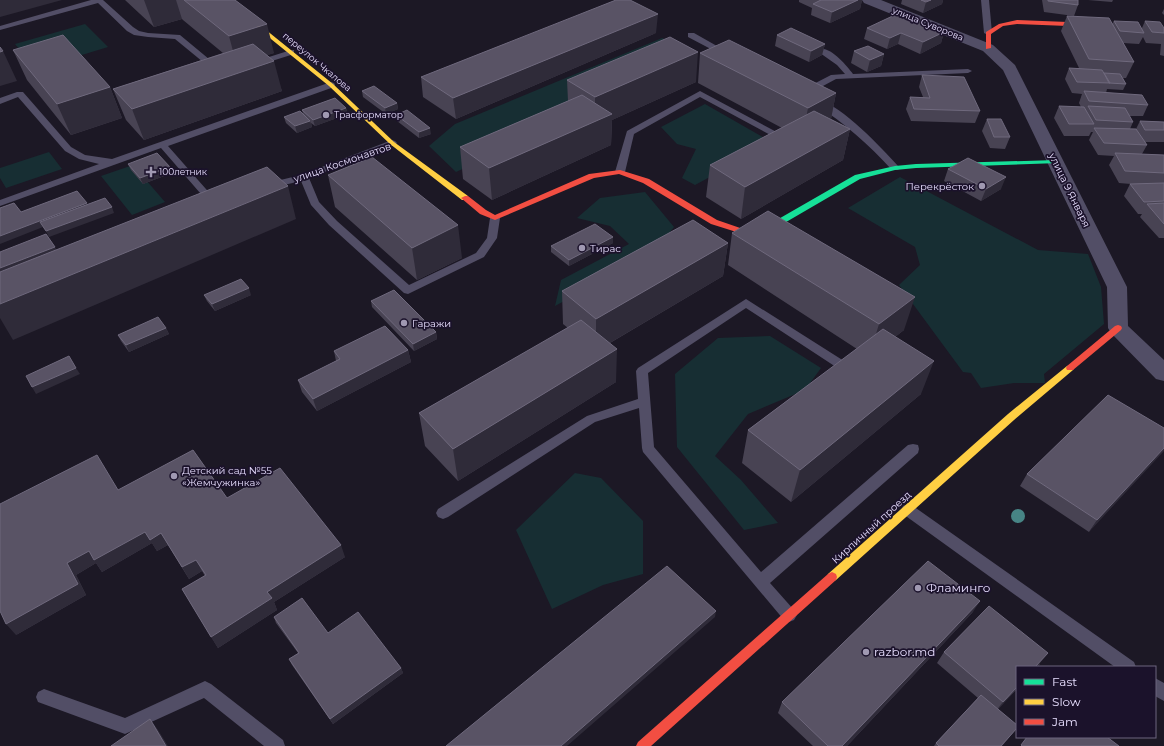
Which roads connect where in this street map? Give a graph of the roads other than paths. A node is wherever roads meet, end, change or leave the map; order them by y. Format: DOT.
graph roads {
  1 [pos="226,0"];
  2 [pos="869,0"];
  3 [pos="985,0"];
  4 [pos="1102,26"];
  5 [pos="0,28"];
  6 [pos="691,35"];
  7 [pos="988,41"];
  8 [pos="823,51"];
  9 [pos="291,52"];
  10 [pos="734,57"];
  11 [pos="248,66"];
  12 [pos="228,70"];
  13 [pos="968,71"];
  14 [pos="851,76"];
  15 [pos="331,85"];
  16 [pos="0,100"];
  17 [pos="781,137"];
  18 [pos="392,142"];
  19 [pos="163,145"];
  20 [pos="113,162"];
  21 [pos="1057,162"];
  22 [pos="895,168"];
  23 [pos="620,172"];
  24 [pos="304,177"];
  25 [pos="257,188"];
  26 [pos="210,199"];
  27 [pos="0,203"];
  28 [pos="495,218"];
  29 [pos="1118,328"];
  30 [pos="840,364"];
  31 [pos="1164,373"];
  32 [pos="645,400"];
  33 [pos="912,449"];
  34 [pos="908,510"];
  35 [pos="443,513"];
  36 [pos="760,582"];
  37 [pos="789,614"];
  38 [pos="1127,666"];
  39 [pos="1156,687"];
  40 [pos="1164,693"];
  41 [pos="44,697"];
  42 [pos="277,746"];
  43 [pos="642,746"];
  1 -- 9 [label="street, переулок Чкалова"];
  2 -- 7 [label="street, улица Суворова"];
  3 -- 7 [label="lane"];
  4 -- 7 [label="street"];
  5 -- 12 [label="lane"];
  6 -- 10 [label="lane"];
  7 -- 21 [label="street, улица 9 Января"];
  8 -- 14 [label="lane"];
  9 -- 11 [label="lane"];
  9 -- 15 [label="street, переулок Чкалова"];
  13 -- 14 [label="lane"];
  14 -- 22 [label="lane"];
  15 -- 18 [label="street, переулок Чкалова"];
  15 -- 19 [label="lane"];
  16 -- 20 [label="lane"];
  17 -- 23 [label="lane"];
  18 -- 24 [label="lane, улица Космонавтов"];
  18 -- 28 [label="street, улица Космонавтов"];
  19 -- 20 [label="lane"];
  19 -- 26 [label="lane"];
  20 -- 27 [label="lane"];
  21 -- 22 [label="street"];
  21 -- 29 [label="street, улица 9 Января"];
  22 -- 23 [label="street"];
  23 -- 28 [label="street"];
  24 -- 25 [label="lane, улица Космонавтов"];
  24 -- 28 [label="lane"];
  29 -- 31 [label="street"];
  29 -- 34 [label="street, Кирпичный проезд"];
  30 -- 32 [label="lane"];
  32 -- 35 [label="lane"];
  32 -- 36 [label="lane"];
  33 -- 36 [label="lane"];
  34 -- 37 [label="street, Кирпичный проезд"];
  34 -- 38 [label="lane"];
  36 -- 37 [label="lane"];
  37 -- 43 [label="street, Кирпичный проезд"];
  39 -- 40 [label="lane"];
  41 -- 42 [label="lane"];
}
